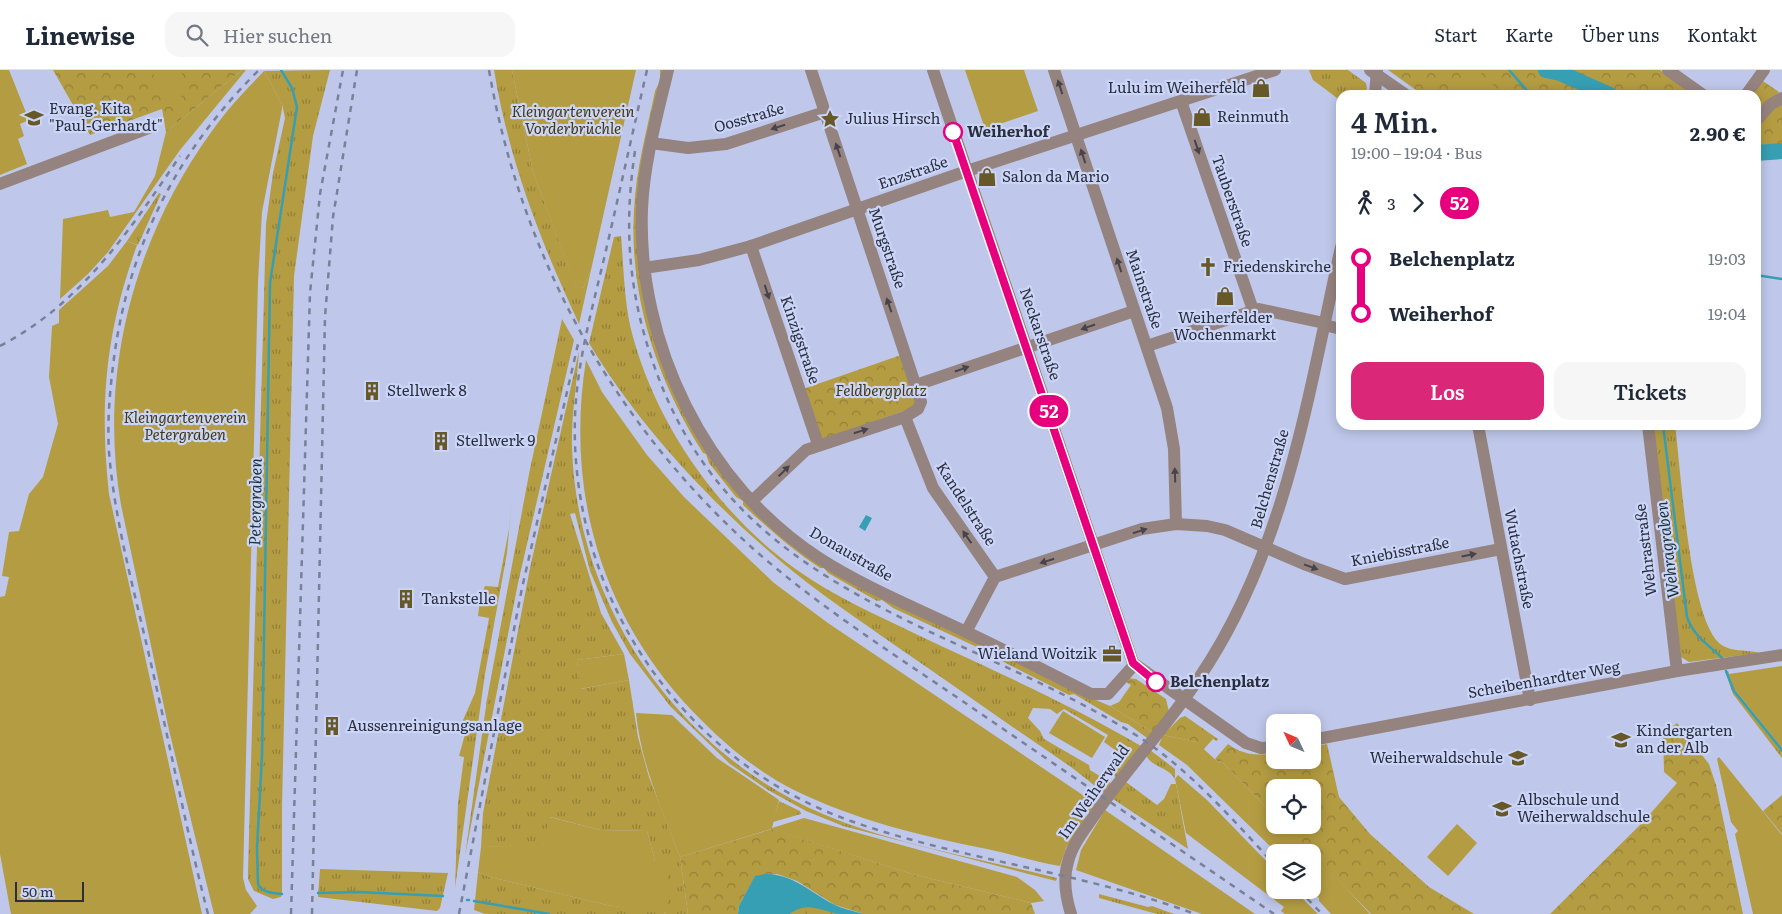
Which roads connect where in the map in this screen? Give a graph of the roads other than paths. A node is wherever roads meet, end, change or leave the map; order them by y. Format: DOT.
graph roads {
  1 [pos="668,70"];
  2 [pos="811,70"];
  3 [pos="932,70"];
  4 [pos="1054,70"];
  5 [pos="1275,70"];
  6 [pos="1668,70"];
  7 [pos="1764,70"];
  8 [pos="1375,71"];
  9 [pos="1375,90"];
  10 [pos="1400,90"];
  11 [pos="1696,90"];
  12 [pos="1750,90"];
  13 [pos="1782,98"];
  14 [pos="1181,101"];
  15 [pos="825,112"];
  16 [pos="1761,116"];
  17 [pos="149,128"];
  18 [pos="1076,136"];
  19 [pos="651,143"];
  20 [pos="967,171"];
  21 [pos="0,184"];
  22 [pos="857,209"];
  23 [pos="751,246"];
  24 [pos="644,268"];
  25 [pos="1336,270"];
  26 [pos="1253,310"];
  27 [pos="1134,311"];
  28 [pos="1324,324"];
  29 [pos="1336,328"];
  30 [pos="1147,346"];
  31 [pos="1028,347"];
  32 [pos="916,385"];
  33 [pos="905,417"];
  34 [pos="1479,430"];
  35 [pos="1649,430"];
  36 [pos="818,444"];
  37 [pos="752,501"];
  38 [pos="1176,524"];
  39 [pos="1093,546"];
  40 [pos="1267,548"];
  41 [pos="1501,549"];
  42 [pos="995,577"];
  43 [pos="966,632"];
  44 [pos="1782,655"];
  45 [pos="1134,665"];
  46 [pos="1677,671"];
  47 [pos="1530,700"];
  48 [pos="1184,701"];
  49 [pos="1321,738"];
  50 [pos="1266,748"];
  51 [pos="1071,914"];
  1 -- 19 [label="street, Donaustraße"];
  2 -- 15 [label="street, Murgstraße"];
  3 -- 20 [label="street, Neckarstraße"];
  18 -- 4 [label="street, Mainstraße, one-way"];
  5 -- 14 [label="street, Enzstraße"];
  6 -- 11 [label="street"];
  7 -- 12 [label="street"];
  8 -- 9 [label="street"];
  8 -- 10 [label="street"];
  13 -- 16 [label="street"];
  14 -- 18 [label="street, Enzstraße"];
  14 -- 26 [label="street, Tauberstraße, one-way"];
  15 -- 19 [label="street, Oosstraße, one-way"];
  22 -- 15 [label="street, Murgstraße, one-way"];
  17 -- 21 [label="street"];
  18 -- 20 [label="street, Enzstraße"];
  27 -- 18 [label="street, Mainstraße, one-way"];
  19 -- 24 [label="street, Donaustraße"];
  20 -- 22 [label="street, Enzstraße"];
  20 -- 31 [label="street, Neckarstraße"];
  22 -- 23 [label="street, Enzstraße"];
  32 -- 22 [label="street, Murgstraße, one-way"];
  23 -- 24 [label="street, Enzstraße"];
  23 -- 36 [label="street, Kinzigstraße, one-way"];
  24 -- 37 [label="street, Donaustraße"];
  25 -- 28 [label="street, Belchenstraße"];
  26 -- 28 [label="street"];
  26 -- 30 [label="street"];
  27 -- 30 [label="street, Mainstraße"];
  27 -- 31 [label="street, one-way"];
  28 -- 29 [label="street"];
  28 -- 40 [label="street, Belchenstraße"];
  38 -- 30 [label="street, Mainstraße, one-way"];
  32 -- 31 [label="street, one-way"];
  31 -- 39 [label="street, Neckarstraße"];
  32 -- 33 [label="street"];
  36 -- 33 [label="street, one-way"];
  42 -- 33 [label="street, Kandelstraße, one-way"];
  34 -- 41 [label="street, Wutachstraße"];
  35 -- 46 [label="street, Wehrastraße"];
  37 -- 36 [label="street, one-way"];
  37 -- 43 [label="street, Donaustraße"];
  39 -- 38 [label="street, Kniebisstraße, one-way"];
  38 -- 40 [label="street, Kniebisstraße"];
  39 -- 42 [label="street, Kniebisstraße, one-way"];
  39 -- 45 [label="street, Neckarstraße"];
  40 -- 41 [label="street, Kniebisstraße, one-way"];
  40 -- 48 [label="street, Belchenstraße"];
  41 -- 47 [label="street, Wutachstraße"];
  42 -- 43 [label="street"];
  43 -- 45 [label="street, Donaustraße"];
  44 -- 46 [label="street, Scheibenhardter Weg"];
  45 -- 48 [label="street"];
  46 -- 47 [label="street, Scheibenhardter Weg"];
  47 -- 49 [label="street, Scheibenhardter Weg"];
  48 -- 50 [label="street"];
  48 -- 51 [label="street, Im Weiherwald"];
}
